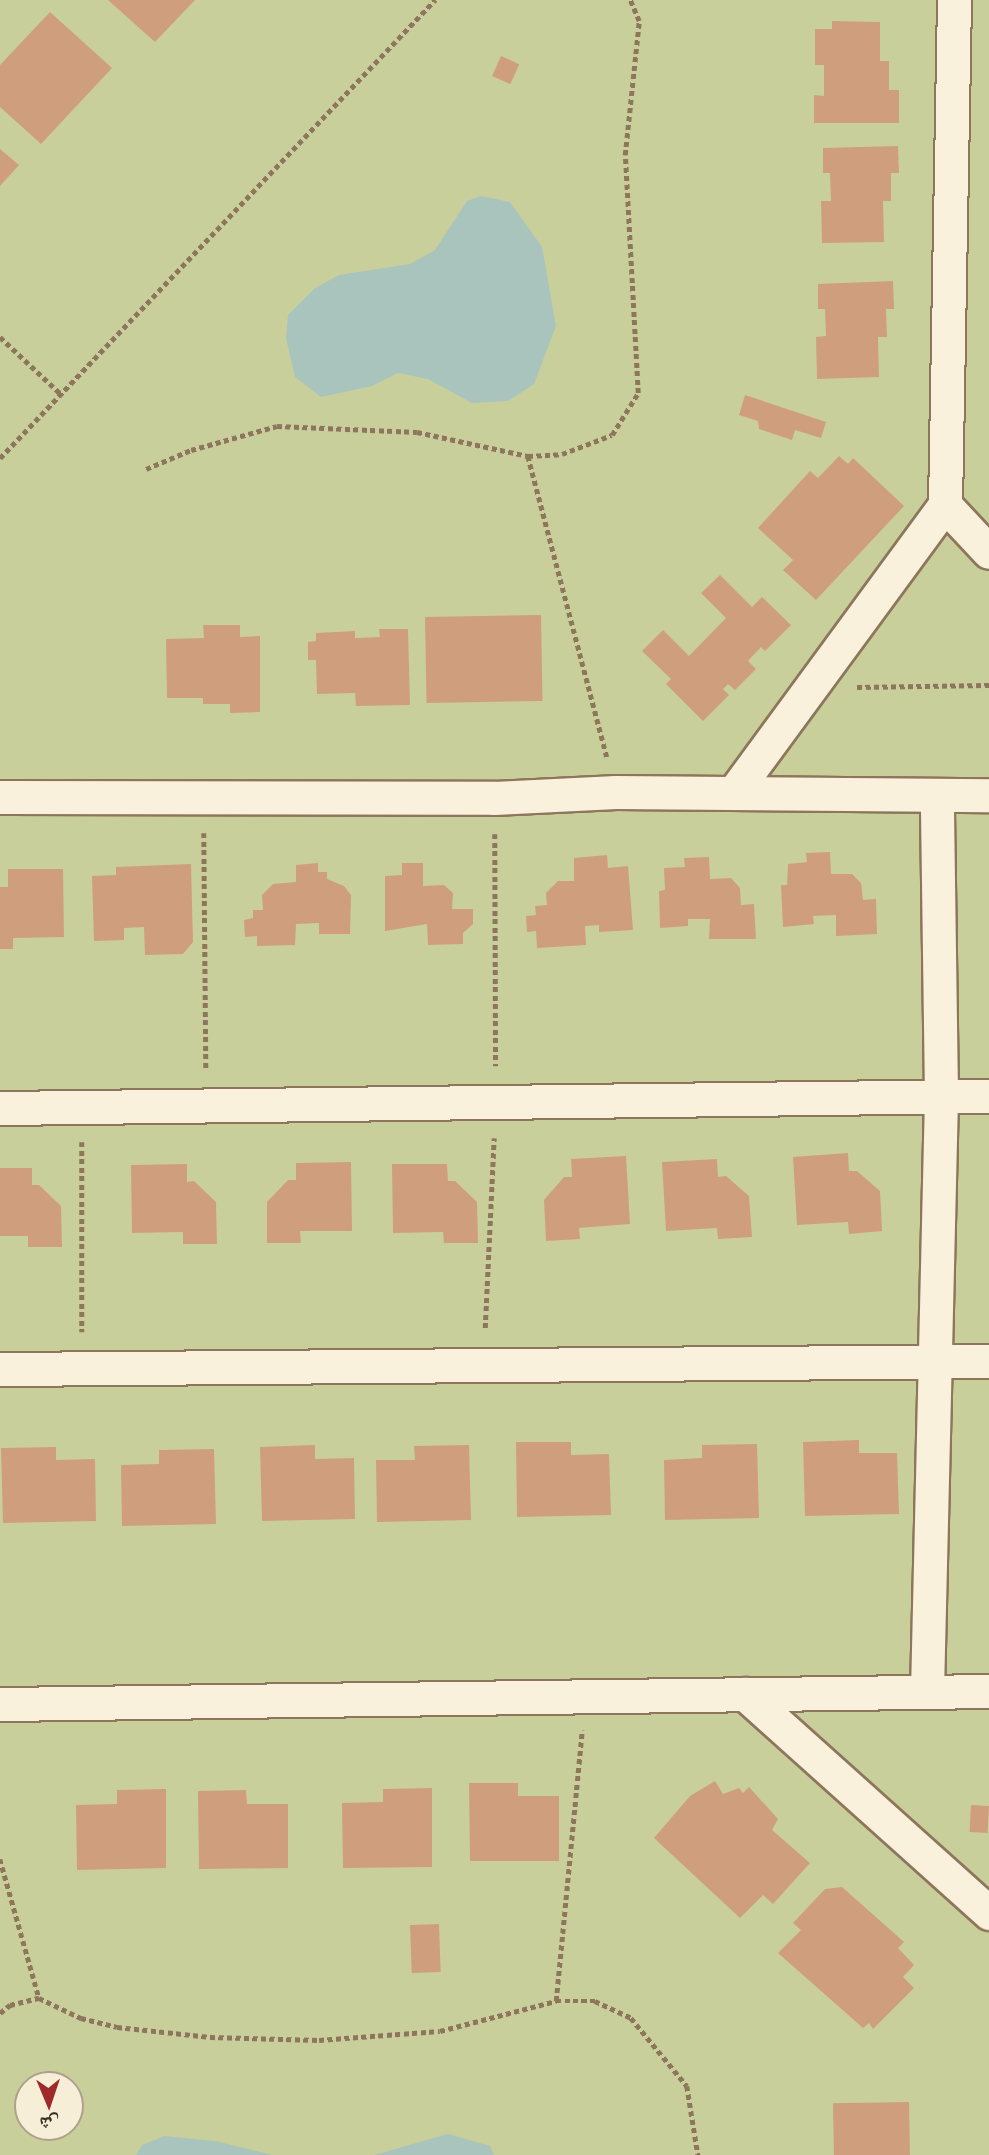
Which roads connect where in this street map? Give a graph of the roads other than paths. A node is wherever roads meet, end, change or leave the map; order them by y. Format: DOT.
graph roads {
  1 [pos="954,0"];
  2 [pos="945,505"];
  3 [pos="989,552"];
  4 [pos="734,792"];
  5 [pos="937,795"];
  6 [pos="989,795"];
  7 [pos="0,797"];
  8 [pos="942,1096"];
  9 [pos="989,1096"];
  10 [pos="0,1108"];
  11 [pos="933,1361"];
  12 [pos="989,1361"];
  13 [pos="0,1369"];
  14 [pos="989,1690"];
  15 [pos="927,1691"];
  16 [pos="744,1694"];
  17 [pos="0,1704"];
  18 [pos="989,1913"];
  1 -- 2 [label="street"];
  2 -- 3 [label="street"];
  2 -- 4 [label="street"];
  4 -- 5 [label="street"];
  4 -- 7 [label="street"];
  5 -- 6 [label="street"];
  5 -- 8 [label="street"];
  8 -- 9 [label="street"];
  8 -- 10 [label="street"];
  8 -- 11 [label="street"];
  11 -- 12 [label="street"];
  11 -- 13 [label="street"];
  11 -- 15 [label="street"];
  14 -- 15 [label="street"];
  15 -- 16 [label="street"];
  16 -- 17 [label="street"];
  16 -- 18 [label="street"];
}
